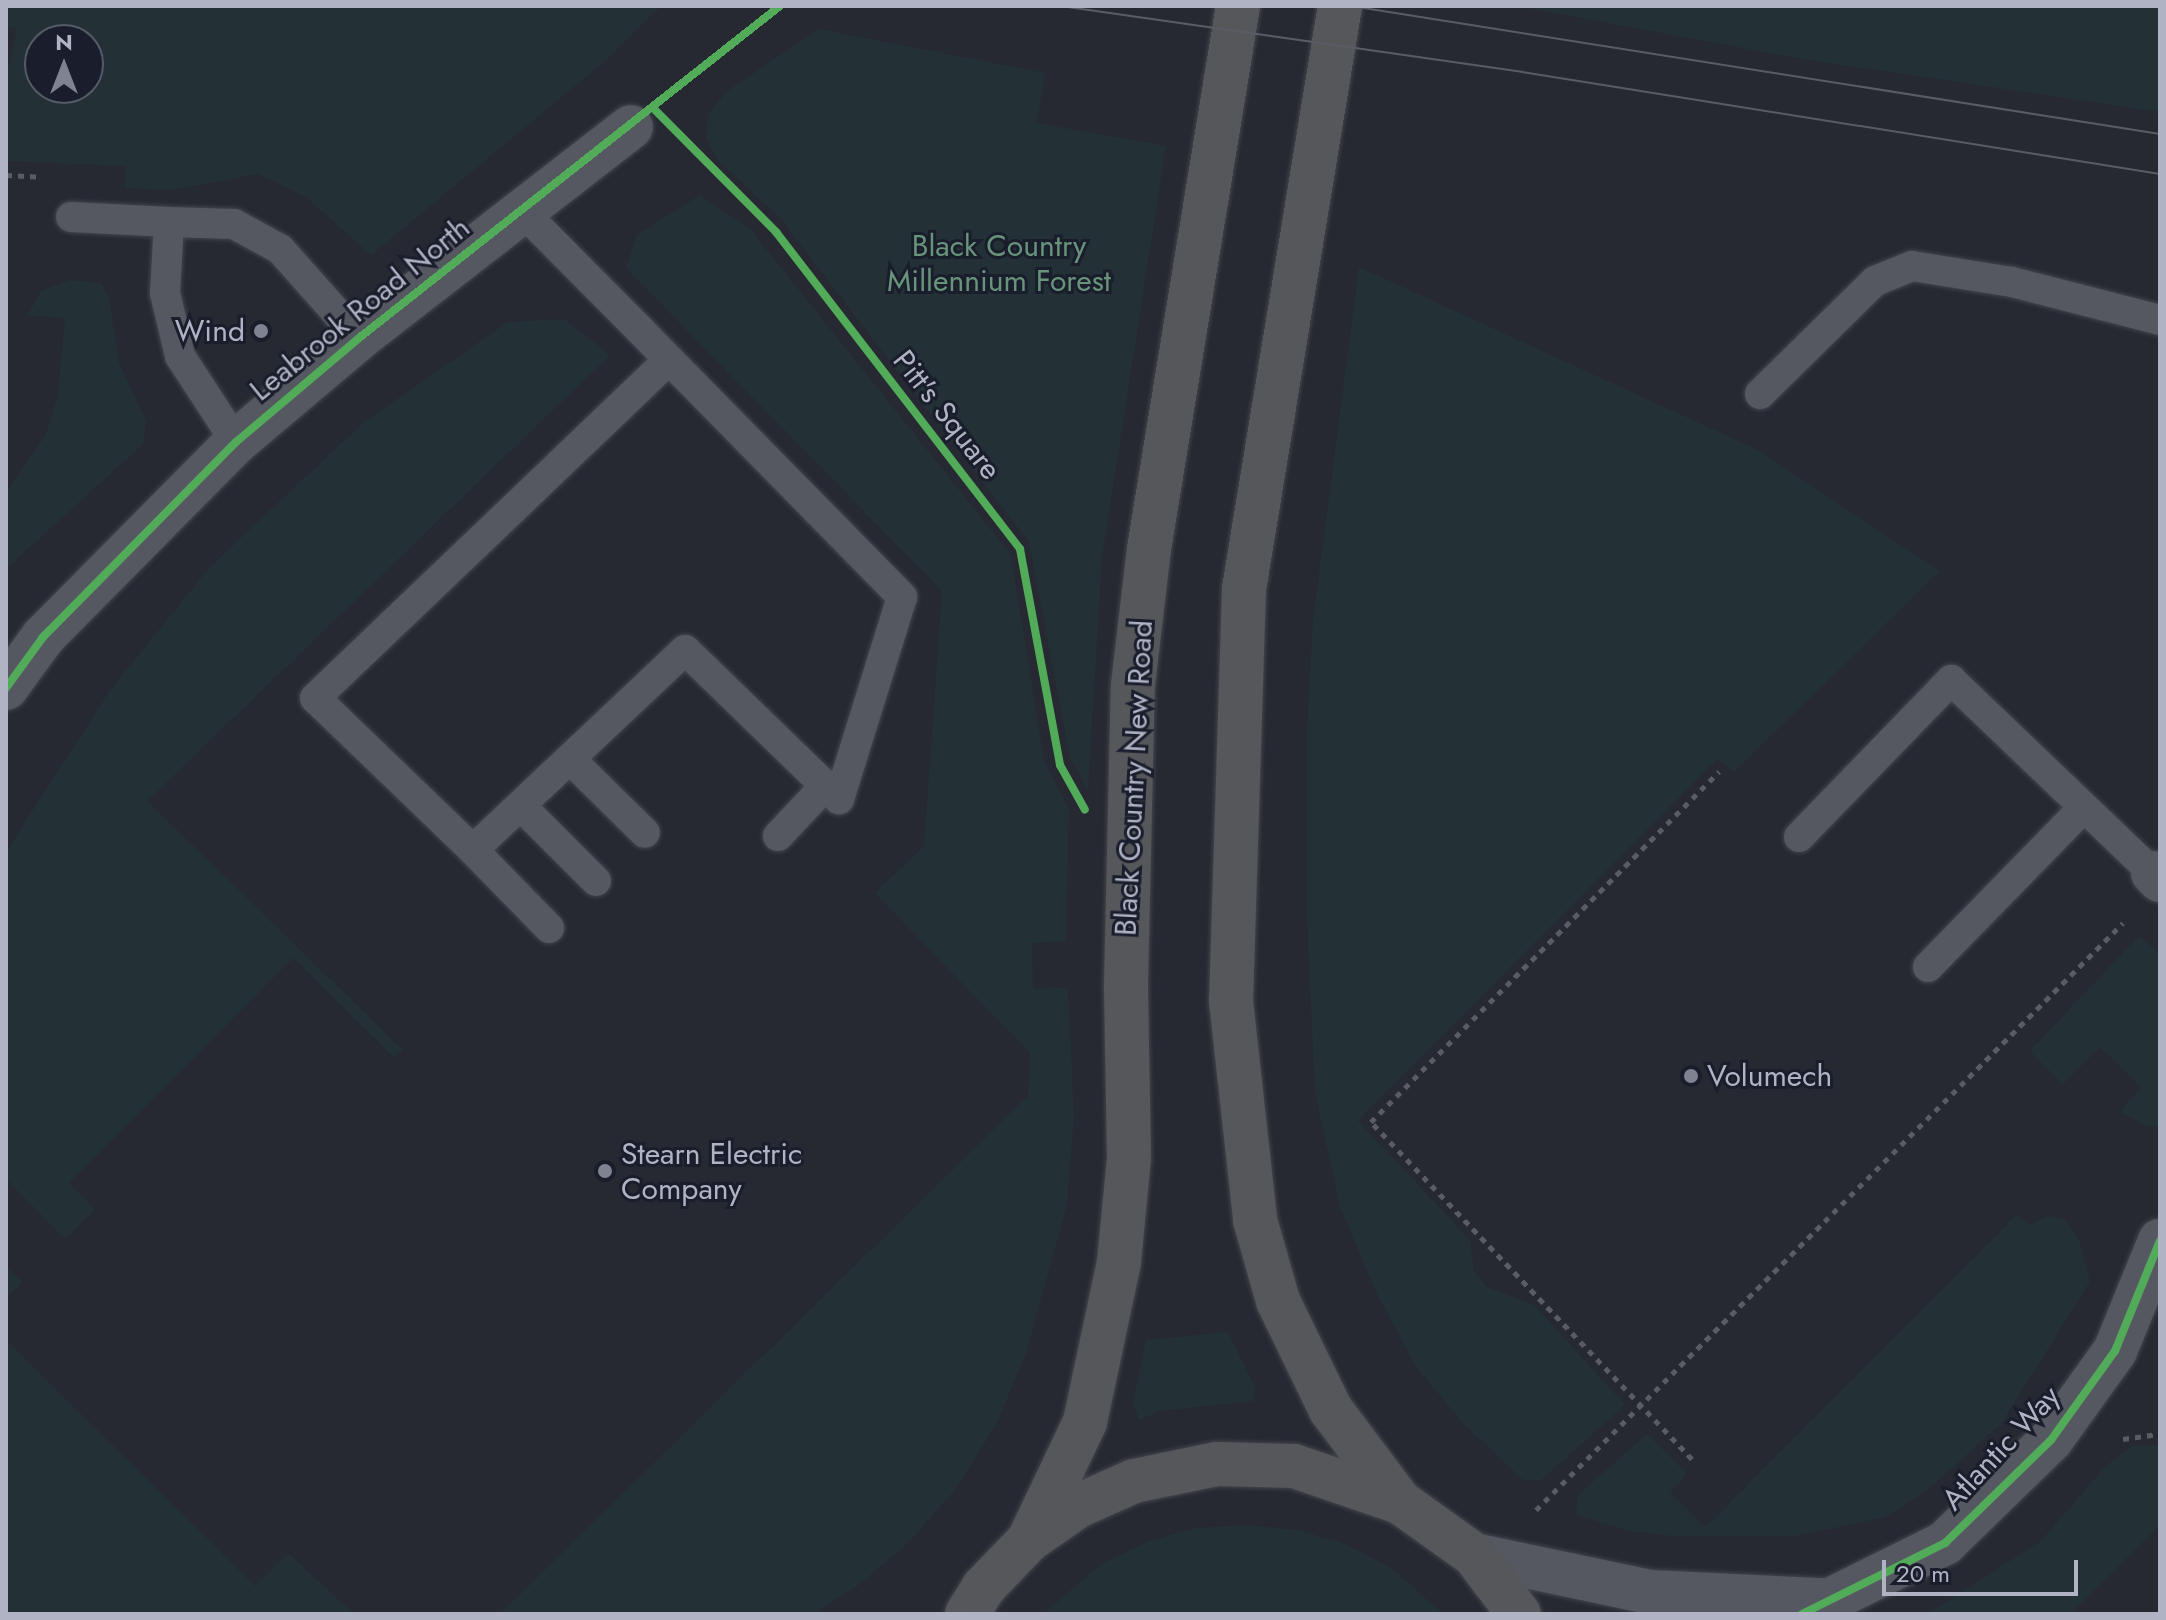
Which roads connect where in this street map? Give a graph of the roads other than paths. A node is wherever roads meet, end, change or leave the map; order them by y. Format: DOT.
graph roads {
  1 [pos="1238,6"];
  2 [pos="1340,6"];
  3 [pos="631,127"];
  4 [pos="521,210"];
  5 [pos="71,217"];
  6 [pos="169,222"];
  7 [pos="2160,320"];
  8 [pos="359,338"];
  9 [pos="669,360"];
  10 [pos="1760,394"];
  11 [pos="236,442"];
  12 [pos="6,688"];
  13 [pos="570,759"];
  14 [pos="825,786"];
  15 [pos="521,806"];
  16 [pos="2084,807"];
  17 [pos="645,833"];
  18 [pos="778,836"];
  19 [pos="1799,837"];
  20 [pos="473,850"];
  21 [pos="596,881"];
  22 [pos="2149,888"];
  23 [pos="549,928"];
  24 [pos="1928,967"];
  25 [pos="2160,1241"];
  26 [pos="1400,1502"];
  27 [pos="1029,1540"];
  28 [pos="1474,1555"];
  29 [pos="1812,1607"];
  30 [pos="967,1614"];
  31 [pos="1519,1614"];
  1 -- 27 [label="highway, Black Country New Road"];
  2 -- 26 [label="highway"];
  3 -- 4 [label="street, Leabrook Road North"];
  4 -- 8 [label="street, Leabrook Road North"];
  4 -- 9 [label="lane"];
  5 -- 6 [label="lane"];
  6 -- 8 [label="lane"];
  6 -- 11 [label="lane"];
  7 -- 10 [label="lane"];
  8 -- 11 [label="street, Leabrook Road North"];
  9 -- 14 [label="lane"];
  9 -- 20 [label="lane"];
  11 -- 12 [label="street, Leabrook Road North"];
  13 -- 14 [label="lane"];
  13 -- 15 [label="lane"];
  13 -- 17 [label="lane"];
  14 -- 18 [label="lane"];
  15 -- 20 [label="lane"];
  15 -- 21 [label="lane"];
  16 -- 19 [label="lane"];
  16 -- 22 [label="lane"];
  16 -- 24 [label="lane"];
  20 -- 23 [label="lane"];
  25 -- 29 [label="street, Atlantic Way"];
  26 -- 27 [label="highway"];
  26 -- 28 [label="highway"];
  27 -- 30 [label="highway"];
  28 -- 29 [label="street, Atlantic Way"];
  28 -- 31 [label="highway"];
}
